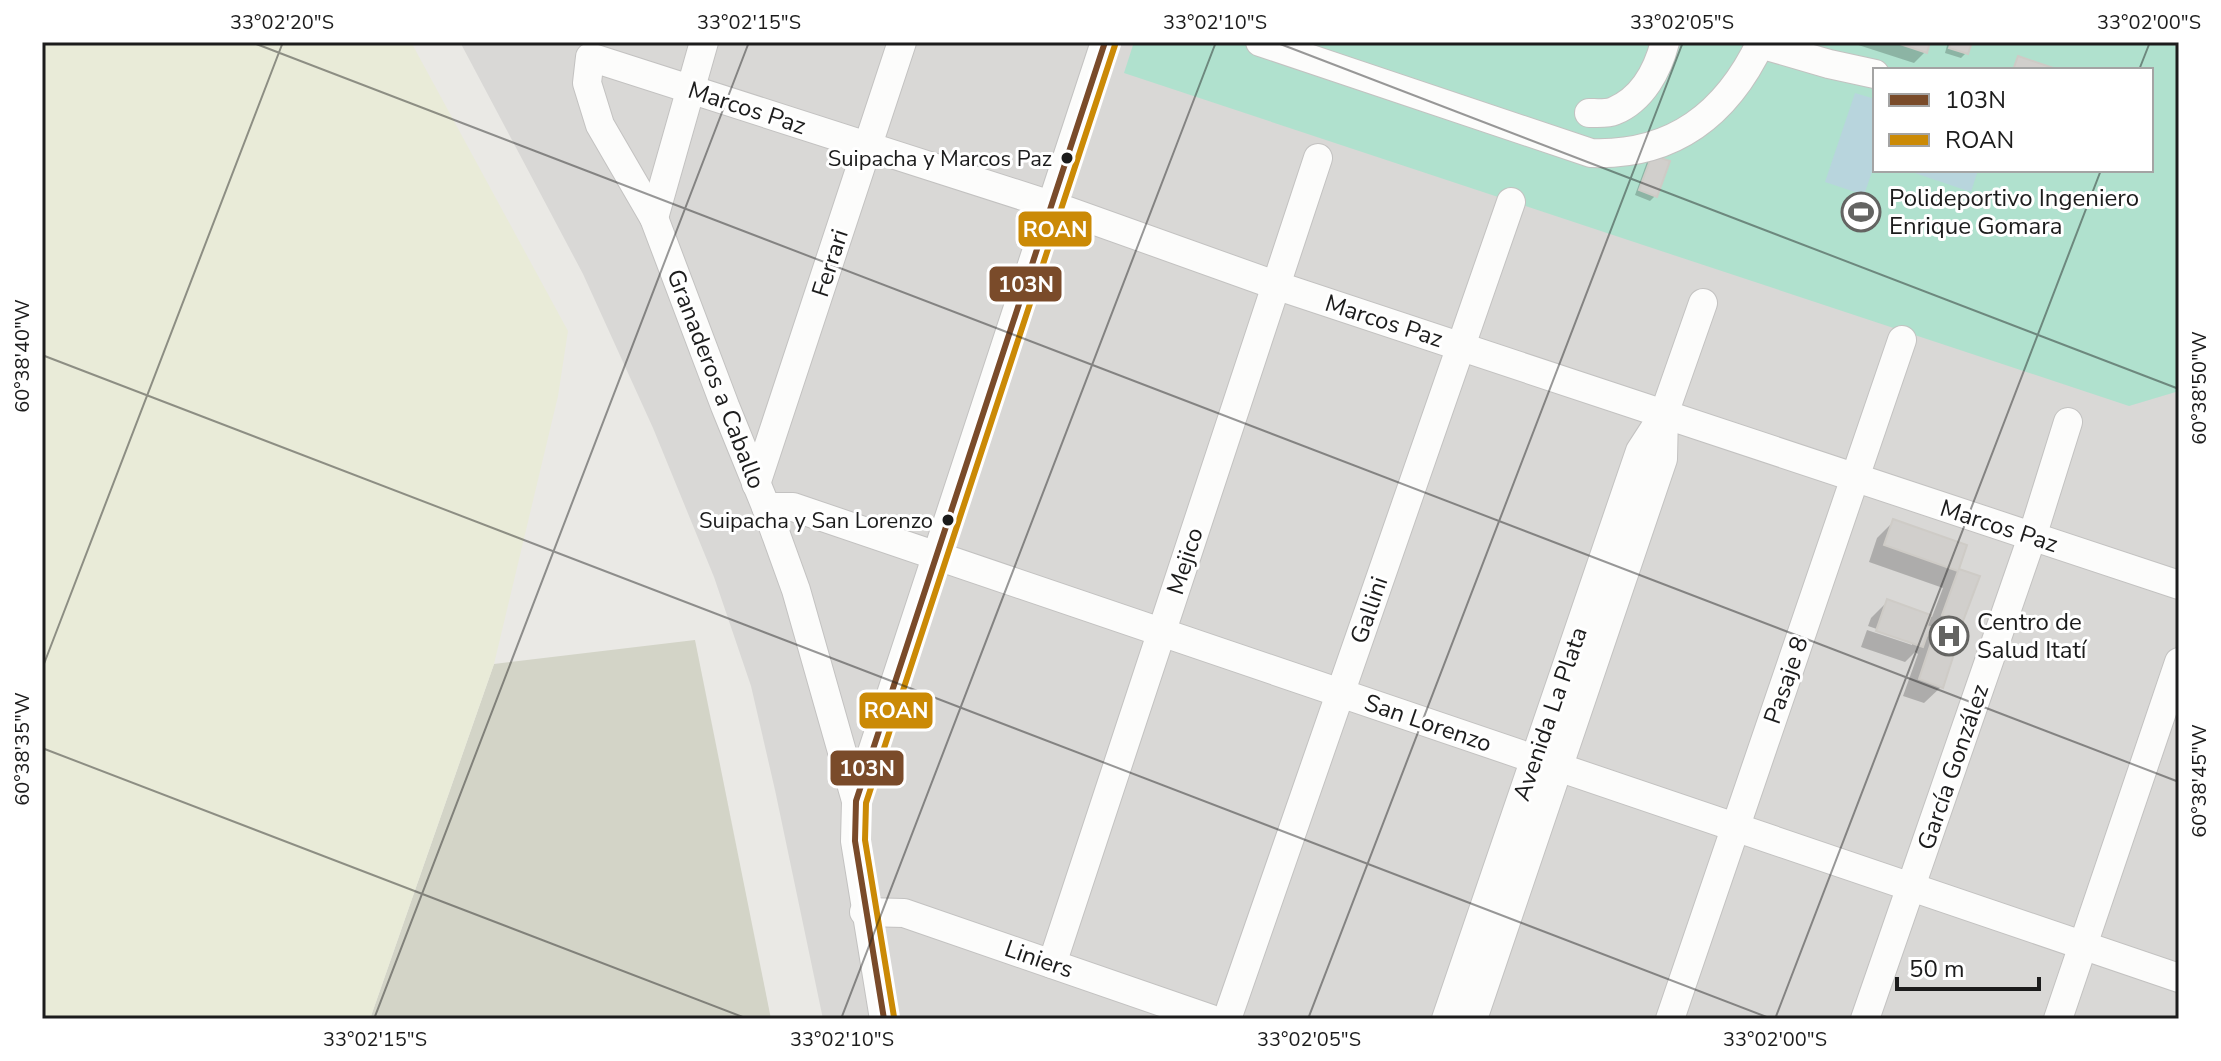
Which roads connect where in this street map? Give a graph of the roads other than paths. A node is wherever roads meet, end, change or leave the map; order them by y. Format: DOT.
graph roads {
  1 [pos="704,42"];
  2 [pos="902,42"];
  3 [pos="1105,42"];
  4 [pos="1260,42"];
  5 [pos="1665,42"];
  6 [pos="1760,43"];
  7 [pos="590,57"];
  8 [pos="1873,74"];
  9 [pos="689,89"];
  10 [pos="1589,113"];
  11 [pos="868,146"];
  12 [pos="1318,158"];
  13 [pos="1511,202"];
  14 [pos="1051,205"];
  15 [pos="654,218"];
  16 [pos="1275,285"];
  17 [pos="1703,303"];
  18 [pos="1902,340"];
  19 [pos="1461,347"];
  20 [pos="1664,414"];
  21 [pos="2068,422"];
  22 [pos="1855,478"];
  23 [pos="761,495"];
  24 [pos="2032,537"];
  25 [pos="936,556"];
  26 [pos="2179,585"];
  27 [pos="1161,633"];
  28 [pos="2179,662"];
  29 [pos="1340,693"];
  30 [pos="1546,763"];
  31 [pos="856,801"];
  32 [pos="1735,828"];
  33 [pos="1911,887"];
  34 [pos="864,912"];
  35 [pos="2083,946"];
  36 [pos="1052,964"];
  37 [pos="2179,978"];
  38 [pos="884,1019"];
  39 [pos="1211,1019"];
  40 [pos="1227,1019"];
  41 [pos="1446,1019"];
  42 [pos="1473,1019"];
  43 [pos="1670,1019"];
  44 [pos="1865,1019"];
  45 [pos="2058,1019"];
  1 -- 9 [label="street"];
  2 -- 11 [label="street, Ferrari"];
  3 -- 14 [label="street"];
  4 -- 6 [label="street"];
  5 -- 10 [label="street"];
  6 -- 8 [label="street"];
  7 -- 9 [label="street, Marcos Paz"];
  7 -- 15 [label="street, Granaderos a Caballo"];
  9 -- 11 [label="street, Marcos Paz"];
  9 -- 15 [label="street"];
  11 -- 14 [label="street, Marcos Paz"];
  11 -- 23 [label="street, Ferrari"];
  12 -- 16 [label="street, Mejico"];
  13 -- 19 [label="street, Gallini"];
  14 -- 16 [label="street, Marcos Paz"];
  14 -- 25 [label="street"];
  15 -- 23 [label="street, Granaderos a Caballo"];
  16 -- 19 [label="street, Marcos Paz"];
  16 -- 27 [label="street, Mejico"];
  17 -- 20 [label="street, Avenida La Plata"];
  18 -- 22 [label="street, Pasaje 8"];
  19 -- 20 [label="street, Marcos Paz"];
  19 -- 29 [label="street, Gallini"];
  20 -- 22 [label="street, Marcos Paz"];
  20 -- 30 [label="street, Avenida La Plata"];
  21 -- 24 [label="street, García González"];
  22 -- 24 [label="street, Marcos Paz"];
  22 -- 32 [label="street, Pasaje 8"];
  23 -- 25 [label="street, San Lorenzo"];
  23 -- 31 [label="street, Granaderos a Caballo"];
  24 -- 26 [label="street, Marcos Paz"];
  24 -- 33 [label="street, García González"];
  25 -- 27 [label="street, San Lorenzo"];
  25 -- 31 [label="street"];
  27 -- 29 [label="street, San Lorenzo"];
  27 -- 36 [label="street, Mejico"];
  28 -- 35 [label="street"];
  29 -- 30 [label="street, San Lorenzo"];
  29 -- 40 [label="street, Gallini"];
  30 -- 32 [label="street, San Lorenzo"];
  30 -- 41 [label="street, Avenida La Plata"];
  30 -- 42 [label="street, Avenida La Plata"];
  31 -- 34 [label="street"];
  32 -- 33 [label="street, San Lorenzo"];
  32 -- 43 [label="street, Pasaje 8"];
  33 -- 35 [label="street, San Lorenzo"];
  33 -- 44 [label="street, García González"];
  34 -- 36 [label="street, Liniers"];
  34 -- 38 [label="street"];
  35 -- 37 [label="street, San Lorenzo"];
  35 -- 45 [label="street"];
  36 -- 39 [label="street, Liniers"];
}
